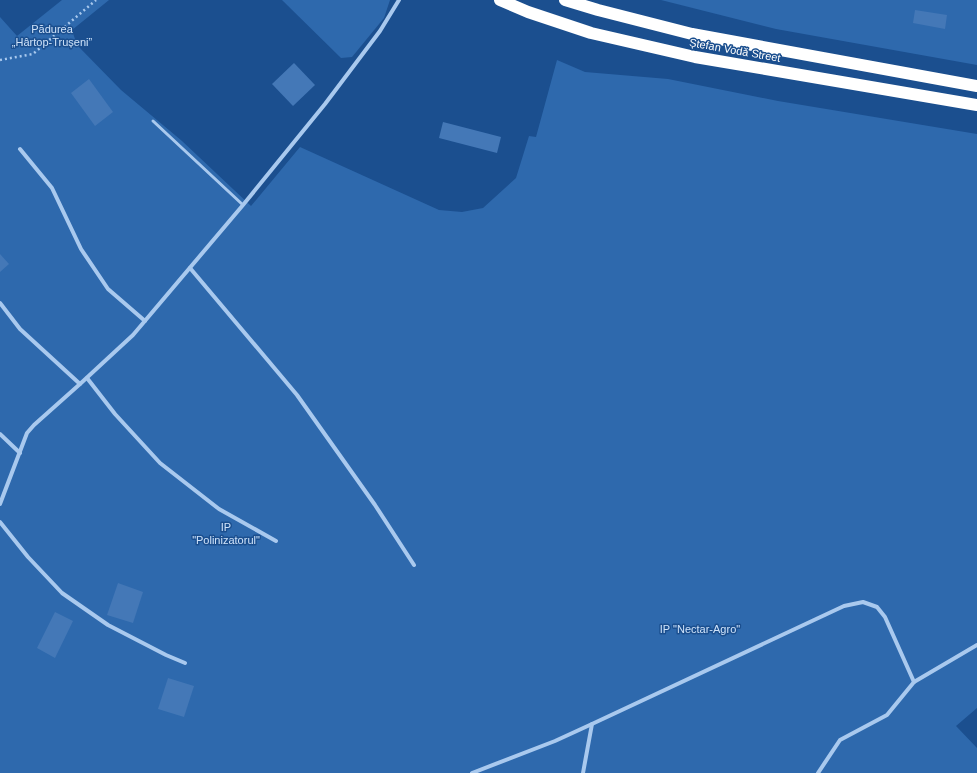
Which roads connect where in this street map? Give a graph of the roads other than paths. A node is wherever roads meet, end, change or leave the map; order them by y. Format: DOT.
graph roads {
  1 [pos="400,0"];
  2 [pos="500,0"];
  3 [pos="565,0"];
  4 [pos="977,86"];
  5 [pos="974,105"];
  6 [pos="153,121"];
  7 [pos="20,149"];
  8 [pos="243,205"];
  9 [pos="190,268"];
  10 [pos="0,304"];
  11 [pos="145,321"];
  12 [pos="87,378"];
  13 [pos="80,384"];
  14 [pos="0,434"];
  15 [pos="20,453"];
  16 [pos="0,504"];
  17 [pos="0,522"];
  18 [pos="276,541"];
  19 [pos="414,565"];
  20 [pos="977,645"];
  21 [pos="184,663"];
  22 [pos="914,682"];
  23 [pos="592,724"];
  24 [pos="472,773"];
  25 [pos="583,773"];
  26 [pos="818,773"];
  1 -- 8 [label="street"];
  2 -- 5 [label="highway, Ștefan Vodă Street"];
  3 -- 4 [label="highway"];
  6 -- 8 [label="lane"];
  7 -- 11 [label="street"];
  8 -- 9 [label="street"];
  9 -- 11 [label="street"];
  9 -- 19 [label="street"];
  10 -- 13 [label="street"];
  11 -- 12 [label="street"];
  12 -- 13 [label="street"];
  12 -- 18 [label="street"];
  13 -- 15 [label="street"];
  14 -- 15 [label="street"];
  15 -- 16 [label="street"];
  17 -- 21 [label="street"];
  20 -- 22 [label="street"];
  22 -- 23 [label="street"];
  22 -- 26 [label="street"];
  23 -- 24 [label="street"];
  23 -- 25 [label="street"];
}
